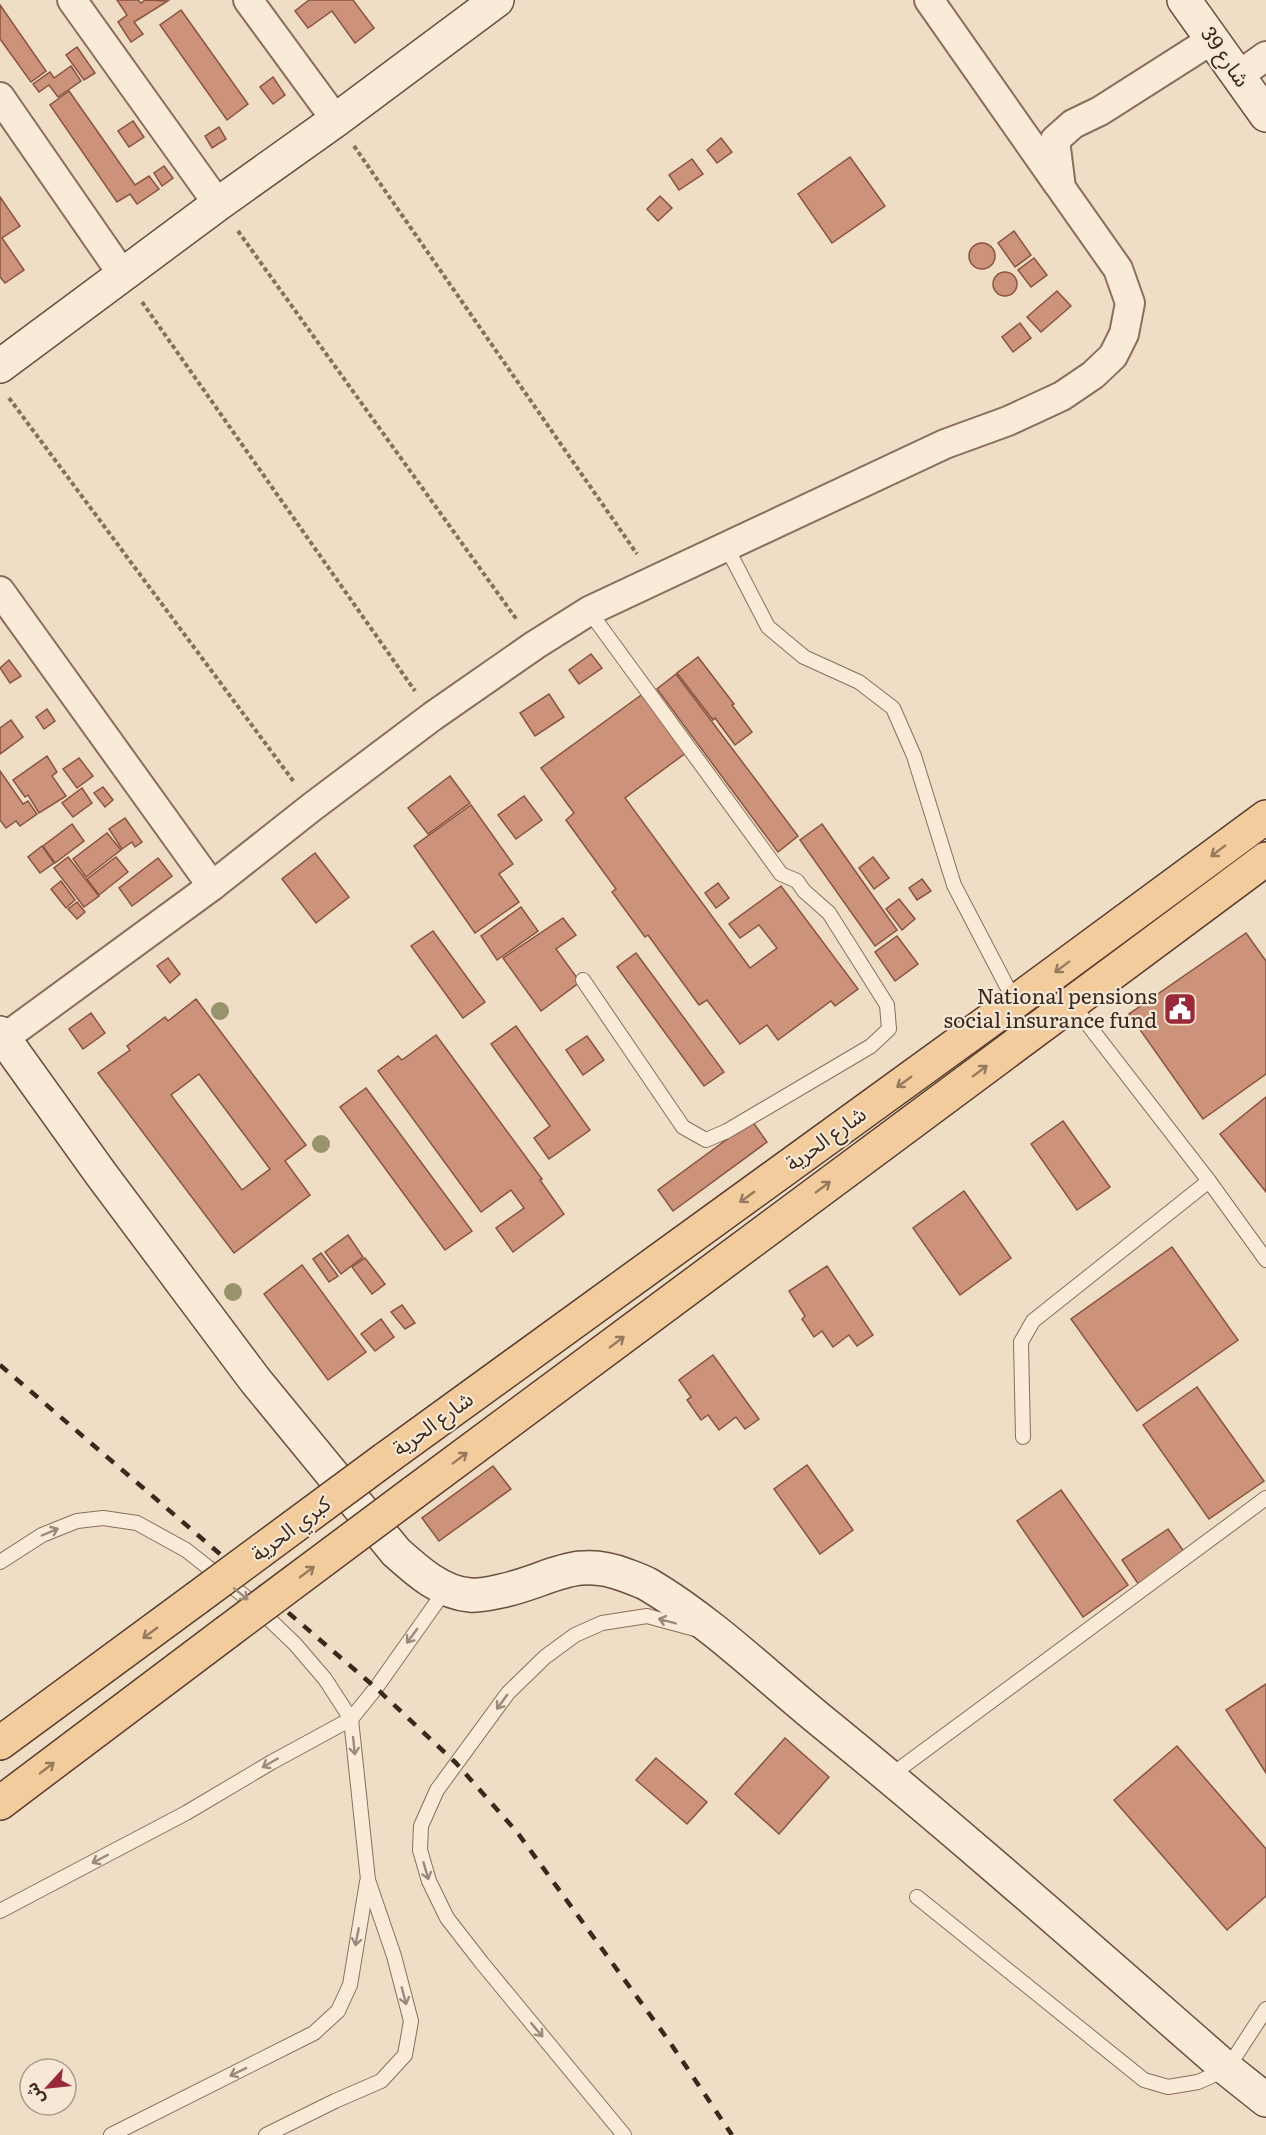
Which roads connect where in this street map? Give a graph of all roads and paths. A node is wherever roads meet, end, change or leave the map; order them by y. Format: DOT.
graph roads {
  1 [pos="72,0"];
  2 [pos="248,0"];
  3 [pos="497,0"];
  4 [pos="928,0"];
  5 [pos="1184,0"];
  6 [pos="1213,39"];
  7 [pos="1266,56"];
  8 [pos="1238,76"];
  9 [pos="0,97"];
  10 [pos="1266,115"];
  11 [pos="336,120"];
  12 [pos="1061,188"];
  13 [pos="218,204"];
  14 [pos="123,275"];
  15 [pos="4,381"];
  16 [pos="726,546"];
  17 [pos="654,580"];
  18 [pos="0,591"];
  19 [pos="589,611"];
  20 [pos="535,645"];
  21 [pos="433,716"];
  22 [pos="312,807"];
  23 [pos="1266,817"];
  24 [pos="1266,860"];
  25 [pos="212,886"];
  26 [pos="583,980"];
  27 [pos="1015,1002"];
  28 [pos="1071,1003"];
  29 [pos="1,1036"];
  30 [pos="1209,1181"];
  31 [pos="1266,1260"];
  32 [pos="1023,1437"];
  33 [pos="385,1459"];
  34 [pos="414,1493"];
  35 [pos="1266,1498"];
  36 [pos="0,1562"];
  37 [pos="446,1589"];
  38 [pos="723,1637"];
  39 [pos="351,1719"];
  40 [pos="0,1743"];
  41 [pos="890,1776"];
  42 [pos="0,1803"];
  43 [pos="368,1880"];
  44 [pos="917,1897"];
  45 [pos="0,1911"];
  46 [pos="1266,2009"];
  47 [pos="1227,2069"];
  48 [pos="1266,2100"];
  49 [pos="111,2135"];
  50 [pos="266,2135"];
  51 [pos="624,2135"];
  1 -- 13 [label="street"];
  2 -- 11 [label="street"];
  3 -- 11 [label="street"];
  4 -- 12 [label="street"];
  5 -- 6 [label="street, شارع 39"];
  6 -- 8 [label="street, شارع 39"];
  6 -- 12 [label="street"];
  7 -- 8 [label="street"];
  8 -- 10 [label="street, شارع 39"];
  9 -- 14 [label="street"];
  11 -- 13 [label="street"];
  11 -- 17 [label="path"];
  12 -- 16 [label="street"];
  13 -- 14 [label="street"];
  13 -- 20 [label="path"];
  14 -- 15 [label="street"];
  14 -- 21 [label="path"];
  15 -- 22 [label="path"];
  16 -- 17 [label="street"];
  16 -- 27 [label="lane"];
  17 -- 19 [label="street"];
  18 -- 25 [label="street"];
  19 -- 20 [label="street"];
  19 -- 26 [label="lane"];
  20 -- 21 [label="street"];
  21 -- 22 [label="street"];
  22 -- 25 [label="street"];
  23 -- 27 [label="main road, شارع الحرية, one-way"];
  24 -- 28 [label="main road, شارع الحرية"];
  25 -- 29 [label="street"];
  27 -- 33 [label="main road, شارع الحرية, one-way"];
  28 -- 30 [label="lane"];
  34 -- 28 [label="main road, شارع الحرية, one-way"];
  29 -- 37 [label="street"];
  30 -- 31 [label="lane"];
  30 -- 32 [label="lane"];
  33 -- 40 [label="main road, كبري الحرية, one-way, bridge"];
  42 -- 34 [label="main road, كبري الحرية, one-way, bridge"];
  35 -- 41 [label="lane"];
  36 -- 39 [label="lane, one-way"];
  37 -- 38 [label="street"];
  37 -- 39 [label="lane, one-way"];
  38 -- 41 [label="street"];
  38 -- 51 [label="lane, one-way"];
  39 -- 43 [label="lane, one-way"];
  39 -- 45 [label="lane, one-way"];
  41 -- 47 [label="street"];
  43 -- 49 [label="lane, one-way"];
  43 -- 50 [label="lane, one-way"];
  44 -- 47 [label="lane"];
  46 -- 47 [label="lane"];
  47 -- 48 [label="street"];
}
